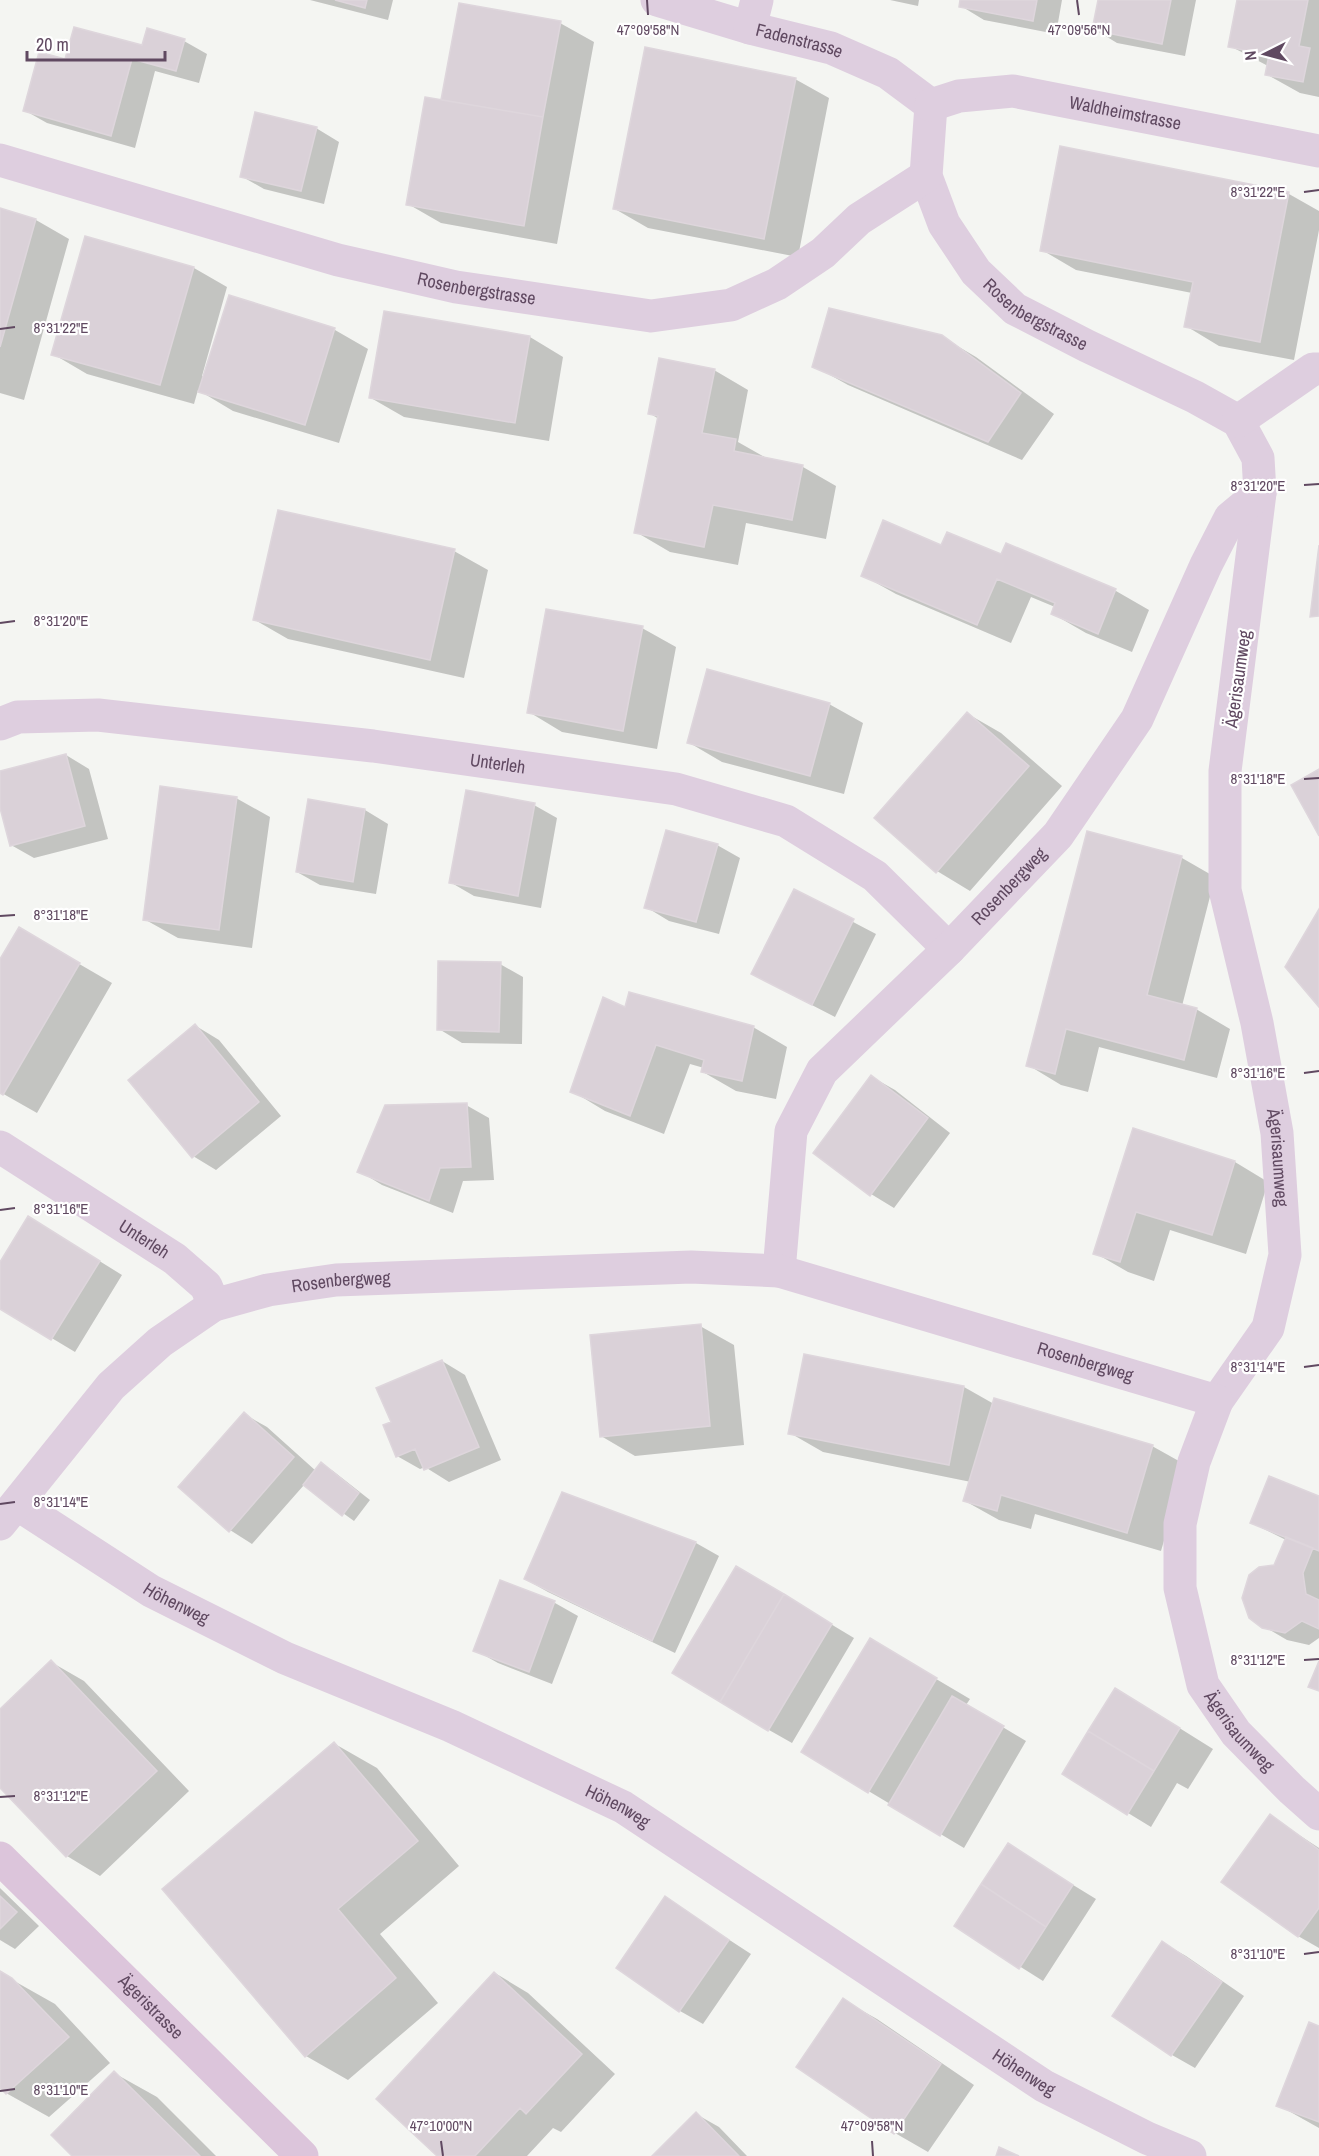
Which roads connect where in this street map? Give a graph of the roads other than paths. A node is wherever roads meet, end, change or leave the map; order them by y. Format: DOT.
graph roads {
  1 [pos="657,0"];
  2 [pos="754,14"];
  3 [pos="931,105"];
  4 [pos="1319,151"];
  5 [pos="0,160"];
  6 [pos="926,177"];
  7 [pos="1319,369"];
  8 [pos="1238,421"];
  9 [pos="1260,493"];
  10 [pos="0,724"];
  11 [pos="949,948"];
  12 [pos="0,1147"];
  13 [pos="779,1271"];
  14 [pos="214,1305"];
  15 [pos="1217,1401"];
  16 [pos="9,1514"];
  17 [pos="1319,1814"];
  18 [pos="0,1858"];
  19 [pos="302,2156"];
  20 [pos="1190,2156"];
  1 -- 2 [label="street, Fadenstrasse"];
  2 -- 3 [label="street, Fadenstrasse"];
  3 -- 4 [label="street, Waldheimstrasse"];
  3 -- 6 [label="street, Rosenbergstrasse"];
  5 -- 6 [label="street, Rosenbergstrasse"];
  6 -- 8 [label="street, Rosenbergstrasse"];
  7 -- 8 [label="street"];
  8 -- 9 [label="street, Ägerisaumweg"];
  9 -- 11 [label="street, Rosenbergweg"];
  9 -- 15 [label="street, Ägerisaumweg"];
  10 -- 11 [label="street, Unterleh"];
  11 -- 13 [label="street, Rosenbergweg"];
  12 -- 14 [label="street, Unterleh"];
  13 -- 14 [label="street, Rosenbergweg"];
  13 -- 15 [label="street, Rosenbergweg"];
  14 -- 16 [label="street, Rosenbergweg"];
  15 -- 17 [label="street, Ägerisaumweg"];
  16 -- 20 [label="street, Höhenweg"];
  18 -- 19 [label="main road, Ägeristrasse"];
}
